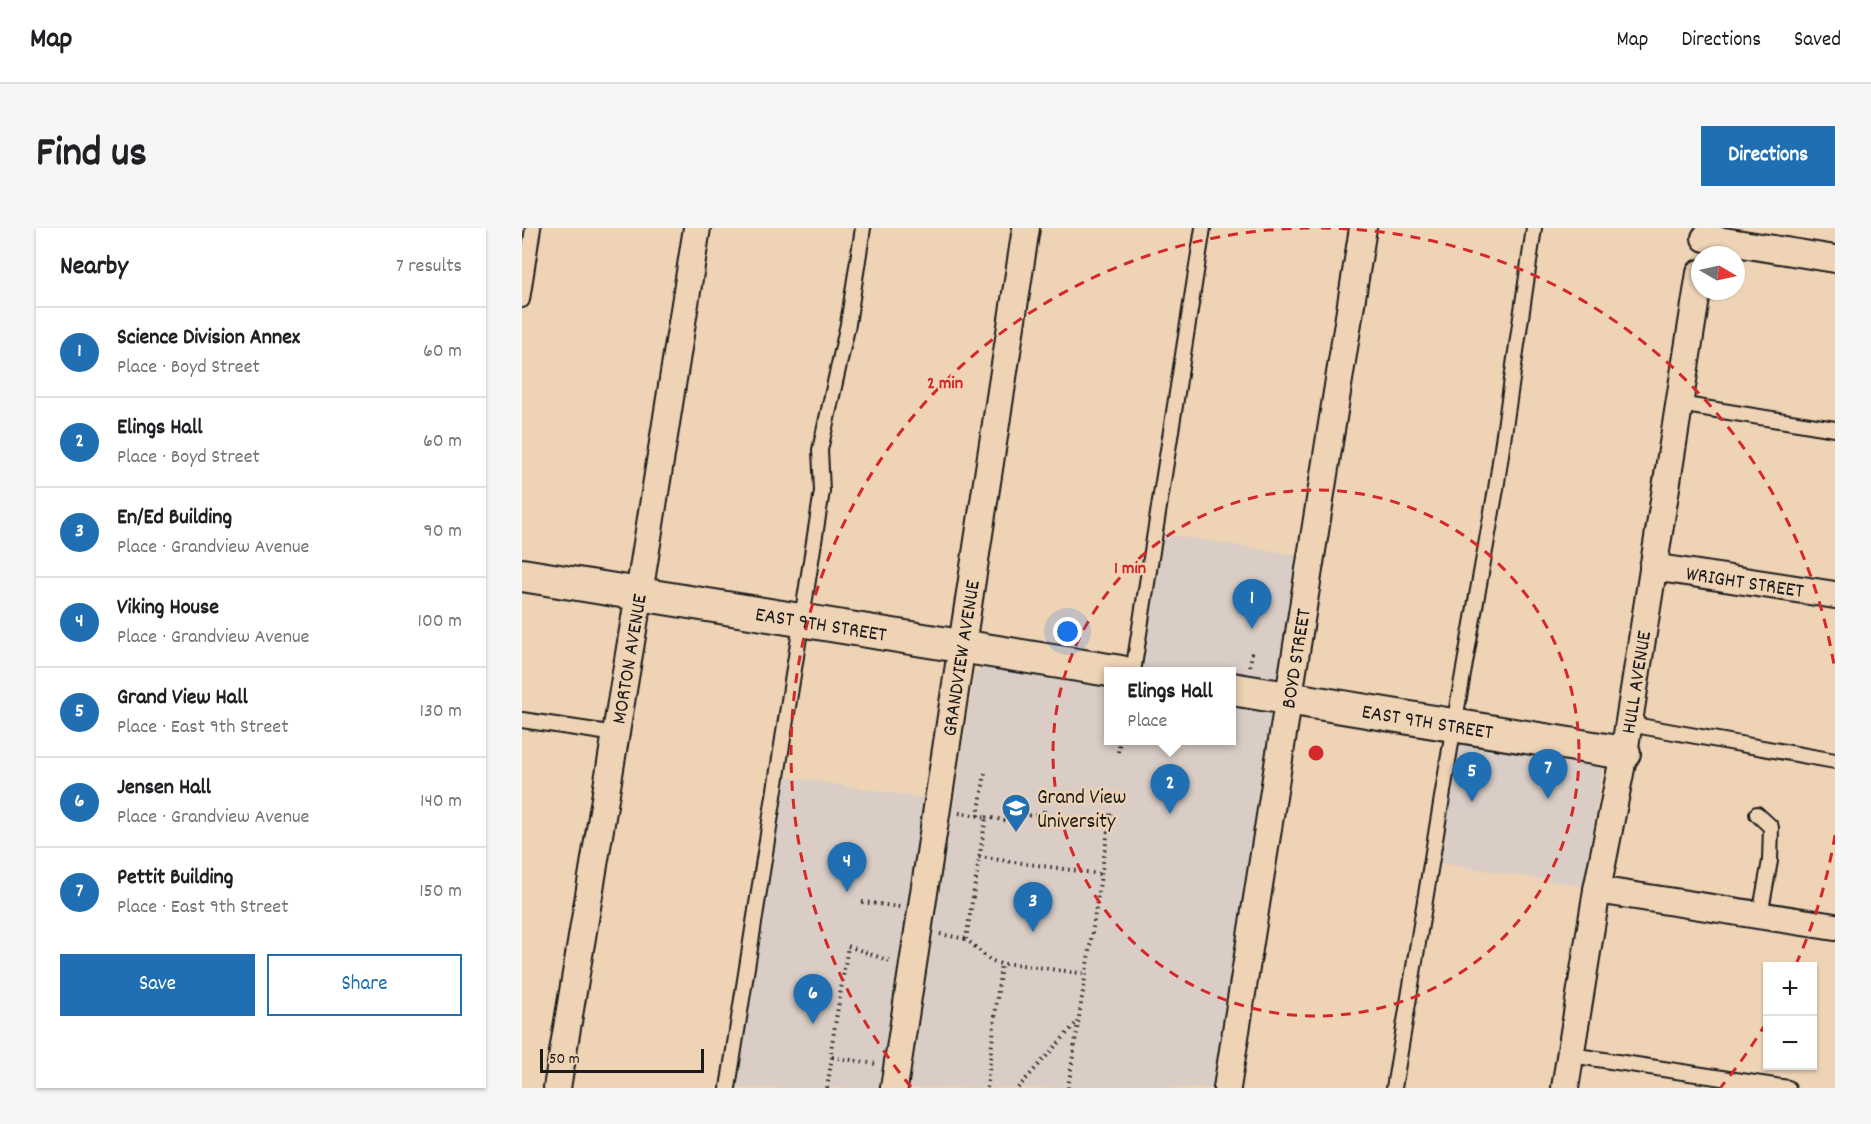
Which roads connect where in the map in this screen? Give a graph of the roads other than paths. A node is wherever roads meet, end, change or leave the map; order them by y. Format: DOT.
graph roads {
  1 [pos="533,228"];
  2 [pos="697,228"];
  3 [pos="863,228"];
  4 [pos="1026,228"];
  5 [pos="1203,228"];
  6 [pos="1363,228"];
  7 [pos="1534,228"];
  8 [pos="1705,240"];
  9 [pos="1835,259"];
  10 [pos="522,300"];
  11 [pos="1696,300"];
  12 [pos="1679,405"];
  13 [pos="1835,429"];
  14 [pos="1653,567"];
  15 [pos="522,575"];
  16 [pos="639,594"];
  17 [pos="1835,595"];
  18 [pos="802,619"];
  19 [pos="963,647"];
  20 [pos="1133,667"];
  21 [pos="1104,669"];
  22 [pos="1236,690"];
  23 [pos="1288,698"];
  24 [pos="522,720"];
  25 [pos="1454,725"];
  26 [pos="616,734"];
  27 [pos="1627,739"];
  28 [pos="1835,761"];
  29 [pos="1757,814"];
  30 [pos="1597,890"];
  31 [pos="1760,915"];
  32 [pos="1835,927"];
  33 [pos="1571,1055"];
  34 [pos="896,1078"];
  35 [pos="557,1088"];
  36 [pos="728,1088"];
  37 [pos="1227,1088"];
  38 [pos="1394,1088"];
  39 [pos="1565,1088"];
  40 [pos="1788,1088"];
  1 -- 10 [label="lane"];
  2 -- 16 [label="street, MORTON AVENUE"];
  3 -- 18 [label="lane"];
  4 -- 19 [label="street, GRANDVIEW AVENUE"];
  5 -- 20 [label="lane"];
  6 -- 23 [label="street, BOYD STREET"];
  7 -- 25 [label="lane"];
  8 -- 9 [label="street"];
  11 -- 12 [label="street, HULL AVENUE"];
  12 -- 13 [label="lane"];
  12 -- 14 [label="street, HULL AVENUE"];
  14 -- 17 [label="street, WRIGHT STREET"];
  14 -- 27 [label="street, HULL AVENUE"];
  15 -- 16 [label="street, EAST 9TH STREET"];
  16 -- 18 [label="street, EAST 9TH STREET"];
  16 -- 26 [label="street, MORTON AVENUE"];
  18 -- 19 [label="street, EAST 9TH STREET"];
  18 -- 36 [label="lane"];
  19 -- 21 [label="street, EAST 9TH STREET"];
  19 -- 34 [label="street, GRANDVIEW AVENUE"];
  22 -- 23 [label="street, EAST 9TH STREET"];
  23 -- 25 [label="street, EAST 9TH STREET"];
  23 -- 37 [label="street, BOYD STREET"];
  24 -- 26 [label="lane"];
  25 -- 27 [label="street, EAST 9TH STREET"];
  25 -- 38 [label="lane"];
  26 -- 35 [label="street, MORTON AVENUE"];
  27 -- 28 [label="lane"];
  27 -- 30 [label="street, HULL AVENUE"];
  29 -- 31 [label="lane"];
  30 -- 31 [label="street"];
  30 -- 33 [label="street, HULL AVENUE"];
  31 -- 32 [label="street"];
  33 -- 39 [label="street, HULL AVENUE"];
  33 -- 40 [label="lane"];
}
